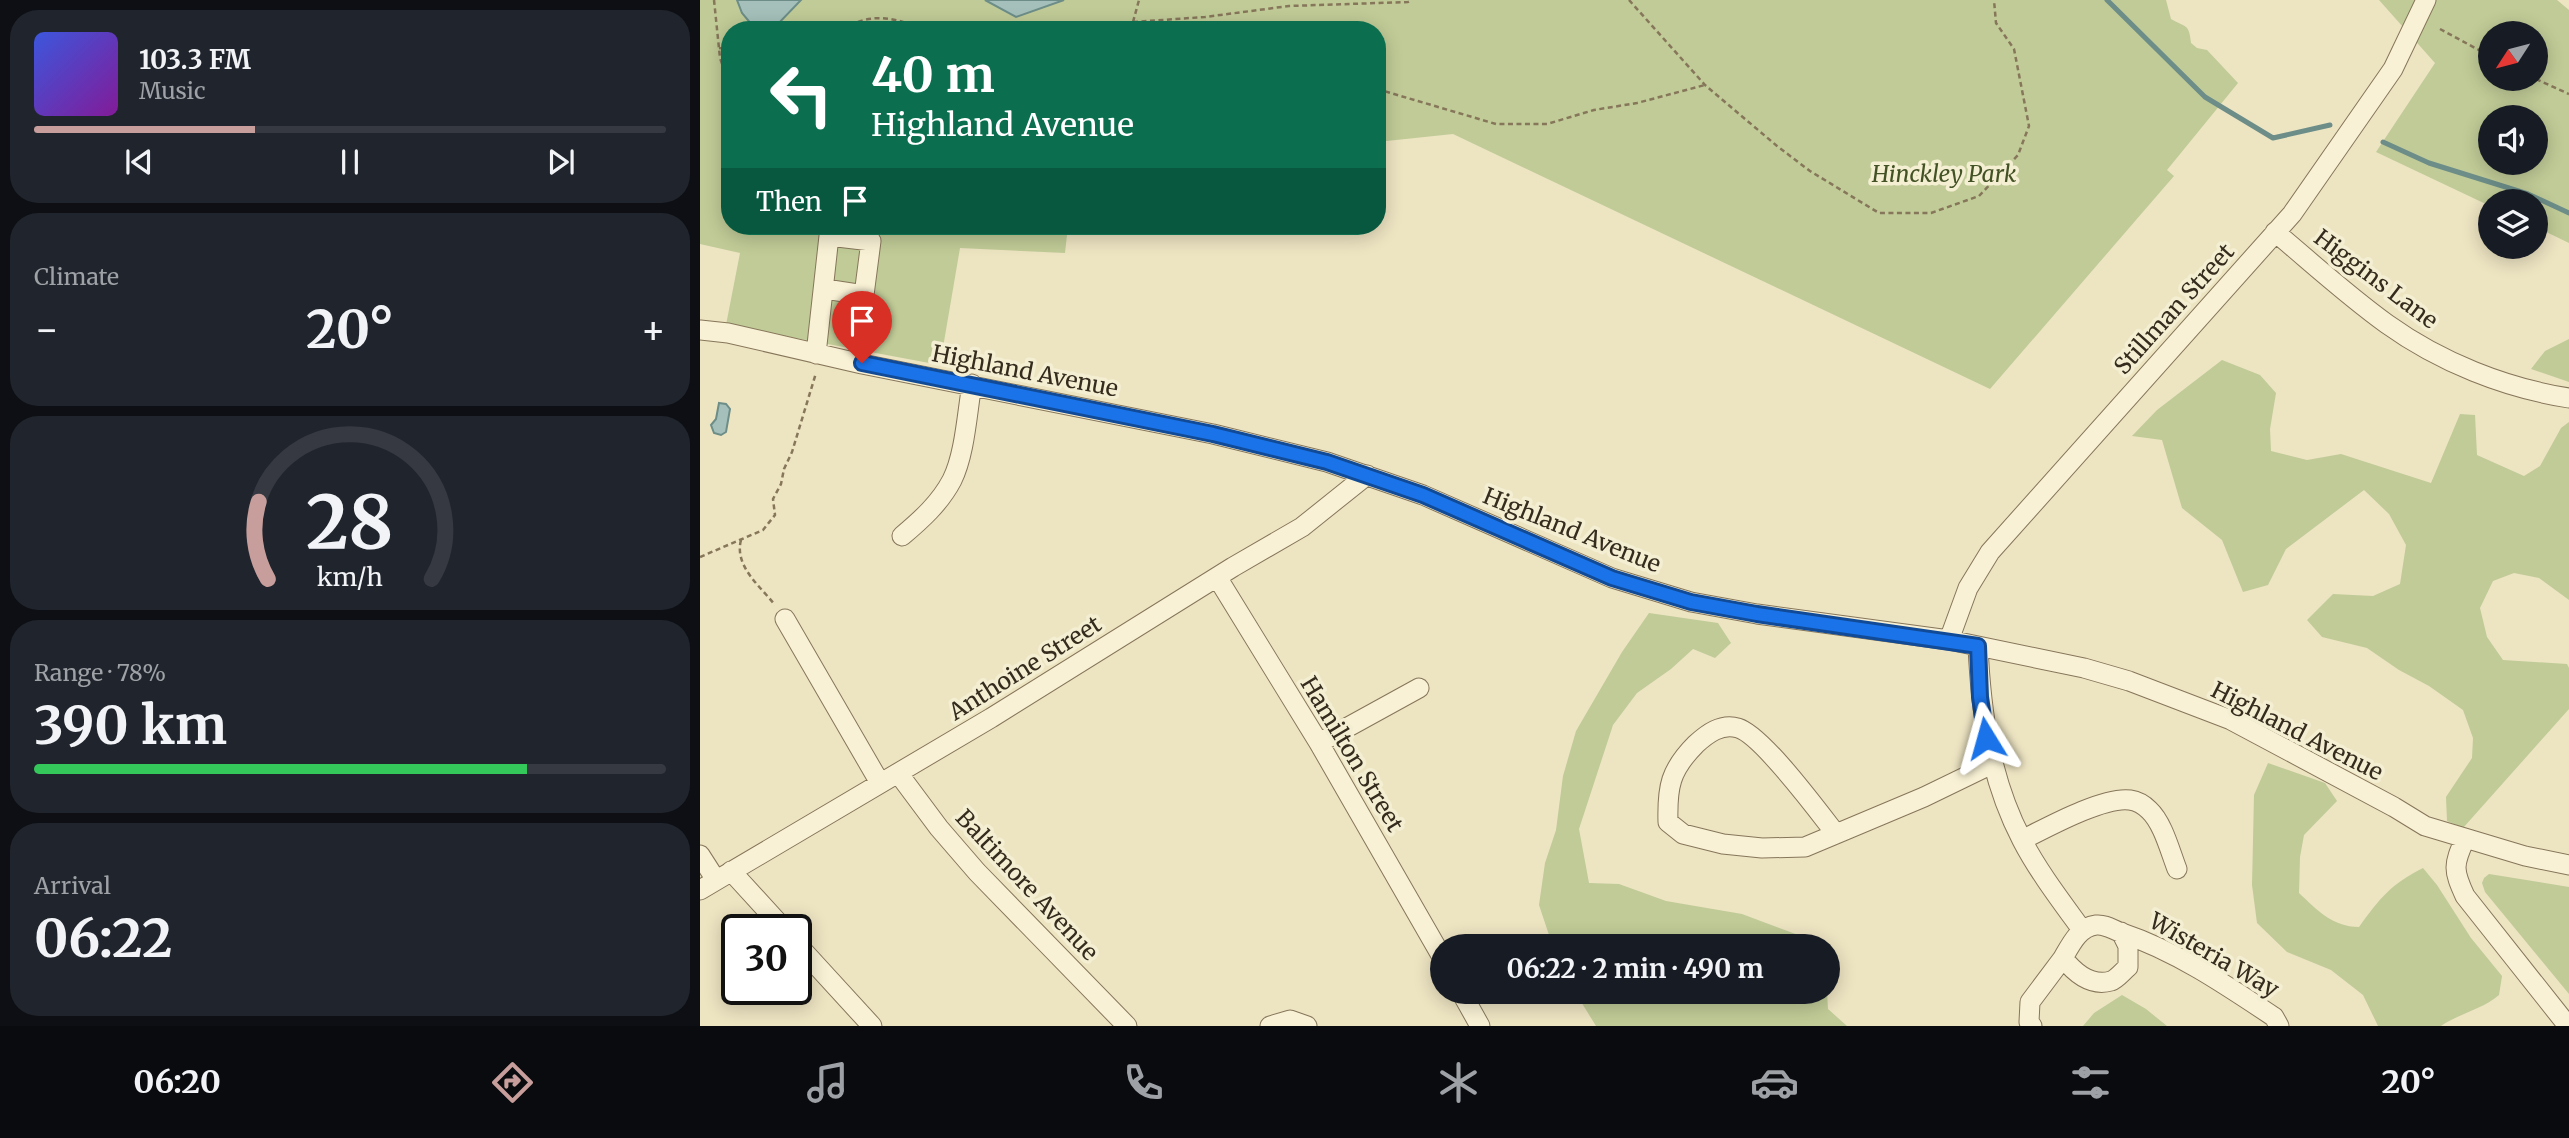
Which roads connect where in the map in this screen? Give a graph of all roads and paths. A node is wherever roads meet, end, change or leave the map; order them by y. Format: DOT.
graph roads {
  1 [pos="714,0"];
  2 [pos="1139,0"];
  3 [pos="1412,0"];
  4 [pos="1629,0"];
  5 [pos="1994,0"];
  6 [pos="2426,0"];
  7 [pos="859,21"];
  8 [pos="905,21"];
  9 [pos="1133,21"];
  10 [pos="1143,21"];
  11 [pos="2440,29"];
  12 [pos="719,48"];
  13 [pos="2478,50"];
  14 [pos="721,55"];
  15 [pos="2548,84"];
  16 [pos="1705,85"];
  17 [pos="1386,92"];
  18 [pos="2569,93"];
  19 [pos="2275,232"];
  20 [pos="825,289"];
  21 [pos="700,330"];
  22 [pos="817,362"];
  23 [pos="972,384"];
  24 [pos="2569,398"];
  25 [pos="1367,475"];
  26 [pos="902,536"];
  27 [pos="741,540"];
  28 [pos="700,558"];
  29 [pos="1217,578"];
  30 [pos="785,619"];
  31 [pos="1949,640"];
  32 [pos="1978,646"];
  33 [pos="1419,688"];
  34 [pos="1319,743"];
  35 [pos="1993,764"];
  36 [pos="898,773"];
  37 [pos="880,783"];
  38 [pos="1836,834"];
  39 [pos="2465,839"];
  40 [pos="2022,840"];
  41 [pos="700,855"];
  42 [pos="2569,865"];
  43 [pos="2177,869"];
  44 [pos="716,880"];
  45 [pos="763,914"];
  46 [pos="2082,930"];
  47 [pos="2121,932"];
  48 [pos="1430,936"];
  49 [pos="2063,958"];
  50 [pos="812,960"];
  51 [pos="1468,1004"];
  52 [pos="872,1026"];
  53 [pos="1128,1026"];
  54 [pos="1270,1026"];
  55 [pos="1307,1026"];
  56 [pos="1480,1026"];
  57 [pos="2032,1026"];
  58 [pos="2279,1026"];
  59 [pos="2568,1026"];
  1 -- 12 [label="path"];
  2 -- 9 [label="path"];
  3 -- 10 [label="path"];
  4 -- 16 [label="path"];
  5 -- 16 [label="path"];
  6 -- 19 [label="street, Stillman Street"];
  7 -- 8 [label="path"];
  11 -- 13 [label="path"];
  12 -- 14 [label="path"];
  15 -- 18 [label="path"];
  16 -- 17 [label="path"];
  19 -- 24 [label="street, Higgins Lane"];
  19 -- 31 [label="street, Stillman Street"];
  20 -- 22 [label="street"];
  21 -- 22 [label="street, Highland Avenue"];
  22 -- 23 [label="street, Highland Avenue"];
  22 -- 27 [label="path"];
  23 -- 25 [label="street, Highland Avenue"];
  23 -- 26 [label="street"];
  25 -- 29 [label="street, Anthoine Street"];
  25 -- 31 [label="street, Highland Avenue"];
  27 -- 28 [label="path"];
  27 -- 30 [label="path"];
  29 -- 34 [label="street, Hamilton Street"];
  29 -- 36 [label="street, Anthoine Street"];
  30 -- 37 [label="street"];
  31 -- 32 [label="street, Highland Avenue"];
  32 -- 35 [label="street"];
  32 -- 39 [label="street, Highland Avenue"];
  33 -- 34 [label="street"];
  34 -- 48 [label="street, Hamilton Street"];
  35 -- 38 [label="street"];
  35 -- 40 [label="street"];
  36 -- 37 [label="street, Anthoine Street"];
  36 -- 53 [label="street, Baltimore Avenue"];
  37 -- 44 [label="street, Anthoine Street"];
  38 -- 38 [label="street"];
  39 -- 42 [label="street, Highland Avenue"];
  39 -- 59 [label="street"];
  40 -- 43 [label="street"];
  40 -- 46 [label="street"];
  41 -- 44 [label="street"];
  44 -- 45 [label="street"];
  46 -- 47 [label="street"];
  46 -- 49 [label="street"];
  47 -- 49 [label="street"];
  47 -- 58 [label="street, Wisteria Way"];
  49 -- 57 [label="street"];
  50 -- 52 [label="street"];
  51 -- 56 [label="street"];
  54 -- 55 [label="street"];
}
